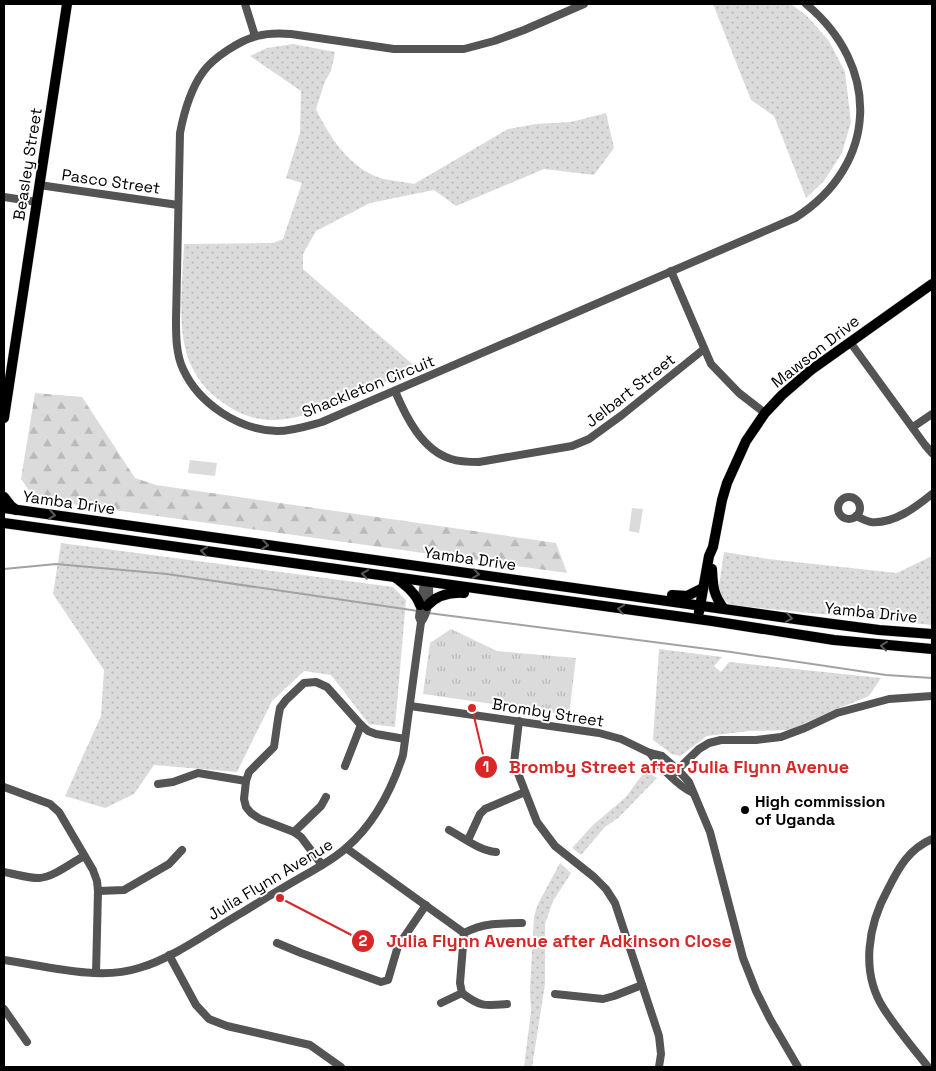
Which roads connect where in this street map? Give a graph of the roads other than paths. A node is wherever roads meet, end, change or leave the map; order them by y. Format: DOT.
graph roads {
  1 [pos="67,4"];
  2 [pos="245,4"];
  3 [pos="584,4"];
  4 [pos="806,4"];
  5 [pos="255,36"];
  6 [pos="39,185"];
  7 [pos="4,197"];
  8 [pos="37,202"];
  9 [pos="178,205"];
  10 [pos="671,271"];
  11 [pos="932,284"];
  12 [pos="850,342"];
  13 [pos="704,350"];
  14 [pos="395,391"];
  15 [pos="765,413"];
  16 [pos="932,414"];
  17 [pos="4,418"];
  18 [pos="913,427"];
  19 [pos="932,453"];
  20 [pos="932,494"];
  21 [pos="4,497"];
  22 [pos="4,508"];
  23 [pos="16,510"];
  24 [pos="856,516"];
  25 [pos="4,524"];
  26 [pos="713,547"];
  27 [pos="376,560"];
  28 [pos="712,569"];
  29 [pos="443,570"];
  30 [pos="395,578"];
  31 [pos="426,581"];
  32 [pos="703,588"];
  33 [pos="482,590"];
  34 [pos="652,598"];
  35 [pos="423,605"];
  36 [pos="703,606"];
  37 [pos="724,609"];
  38 [pos="702,619"];
  39 [pos="932,634"];
  40 [pos="932,649"];
  41 [pos="932,696"];
  42 [pos="410,706"];
  43 [pos="519,721"];
  44 [pos="361,725"];
  45 [pos="405,739"];
  46 [pos="659,760"];
  47 [pos="345,766"];
  48 [pos="678,770"];
  49 [pos="671,776"];
  50 [pos="246,781"];
  51 [pos="158,784"];
  52 [pos="4,787"];
  53 [pos="525,792"];
  54 [pos="693,793"];
  55 [pos="326,797"];
  56 [pos="449,830"];
  57 [pos="294,832"];
  58 [pos="932,839"];
  59 [pos="468,840"];
  60 [pos="346,848"];
  61 [pos="182,850"];
  62 [pos="496,852"];
  63 [pos="84,856"];
  64 [pos="322,865"];
  65 [pos="4,872"];
  66 [pos="98,891"];
  67 [pos="426,905"];
  68 [pos="522,923"];
  69 [pos="464,932"];
  70 [pos="277,942"];
  71 [pos="169,955"];
  72 [pos="4,960"];
  73 [pos="96,972"];
  74 [pos="642,985"];
  75 [pos="462,993"];
  76 [pos="555,994"];
  77 [pos="441,1003"];
  78 [pos="507,1004"];
  79 [pos="4,1009"];
  80 [pos="27,1042"];
  81 [pos="341,1067"];
  82 [pos="659,1067"];
  83 [pos="798,1067"];
  84 [pos="928,1067"];
  1 -- 6 [label="main road, Beasley Street"];
  2 -- 5 [label="street"];
  3 -- 5 [label="street, Shackleton Circuit"];
  4 -- 10 [label="street, Shackleton Circuit"];
  5 -- 9 [label="street, Shackleton Circuit"];
  6 -- 8 [label="main road, Beasley Street"];
  6 -- 9 [label="street, Pasco Street"];
  7 -- 8 [label="street"];
  8 -- 17 [label="main road, Beasley Street"];
  9 -- 14 [label="street, Shackleton Circuit"];
  10 -- 13 [label="street"];
  10 -- 14 [label="street, Shackleton Circuit"];
  11 -- 12 [label="main road, Mawson Drive"];
  12 -- 15 [label="main road, Mawson Drive"];
  12 -- 18 [label="street"];
  13 -- 14 [label="street, Jelbart Street"];
  13 -- 15 [label="street"];
  15 -- 26 [label="main road, Mawson Drive"];
  16 -- 18 [label="street"];
  18 -- 19 [label="street"];
  20 -- 24 [label="street"];
  21 -- 23 [label="main road"];
  22 -- 23 [label="main road, Yamba Drive"];
  23 -- 27 [label="main road, Yamba Drive, one-way"];
  30 -- 25 [label="main road, Yamba Drive, one-way"];
  26 -- 28 [label="main road, Mawson Drive"];
  26 -- 32 [label="main road, Mawson Drive"];
  27 -- 29 [label="main road, Yamba Drive"];
  27 -- 31 [label="main road"];
  28 -- 36 [label="main road, Mawson Drive"];
  28 -- 37 [label="main road"];
  29 -- 31 [label="main road"];
  29 -- 34 [label="main road, Yamba Drive, one-way"];
  30 -- 31 [label="main road, Yamba Drive"];
  30 -- 35 [label="main road"];
  31 -- 33 [label="main road, Yamba Drive"];
  31 -- 35 [label="street, Julia Flynn Avenue"];
  32 -- 34 [label="main road"];
  32 -- 36 [label="main road, Mawson Drive"];
  33 -- 35 [label="main road"];
  38 -- 33 [label="main road, Yamba Drive, one-way"];
  34 -- 36 [label="main road, Yamba Drive"];
  35 -- 42 [label="street, Julia Flynn Avenue"];
  36 -- 37 [label="main road, Yamba Drive"];
  36 -- 38 [label="main road"];
  37 -- 39 [label="main road, Yamba Drive, one-way"];
  40 -- 38 [label="main road, Yamba Drive, one-way"];
  41 -- 48 [label="street"];
  42 -- 43 [label="street, Bromby Street"];
  42 -- 45 [label="street, Julia Flynn Avenue"];
  43 -- 46 [label="street, Bromby Street"];
  43 -- 53 [label="street"];
  44 -- 45 [label="street"];
  44 -- 47 [label="street"];
  44 -- 50 [label="street"];
  45 -- 60 [label="street, Julia Flynn Avenue"];
  46 -- 48 [label="street, Bromby Street"];
  46 -- 49 [label="street, Bromby Street"];
  48 -- 49 [label="street"];
  48 -- 54 [label="street, Bromby Street"];
  49 -- 54 [label="street, Bromby Street"];
  50 -- 51 [label="street"];
  50 -- 57 [label="street"];
  52 -- 63 [label="street"];
  53 -- 59 [label="street"];
  53 -- 74 [label="street"];
  54 -- 83 [label="street, Bromby Street"];
  55 -- 57 [label="street"];
  56 -- 59 [label="street"];
  57 -- 64 [label="street"];
  58 -- 84 [label="street"];
  59 -- 62 [label="street"];
  60 -- 64 [label="street, Julia Flynn Avenue"];
  60 -- 67 [label="street"];
  61 -- 66 [label="street"];
  63 -- 65 [label="street"];
  63 -- 66 [label="street"];
  64 -- 71 [label="street, Julia Flynn Avenue"];
  66 -- 73 [label="street"];
  67 -- 69 [label="street"];
  67 -- 70 [label="street"];
  68 -- 69 [label="street"];
  69 -- 75 [label="street"];
  71 -- 73 [label="street, Julia Flynn Avenue"];
  71 -- 81 [label="street"];
  72 -- 73 [label="street, Julia Flynn Avenue"];
  74 -- 76 [label="street"];
  74 -- 82 [label="street"];
  75 -- 77 [label="street"];
  75 -- 78 [label="street"];
  79 -- 80 [label="street"];
}
